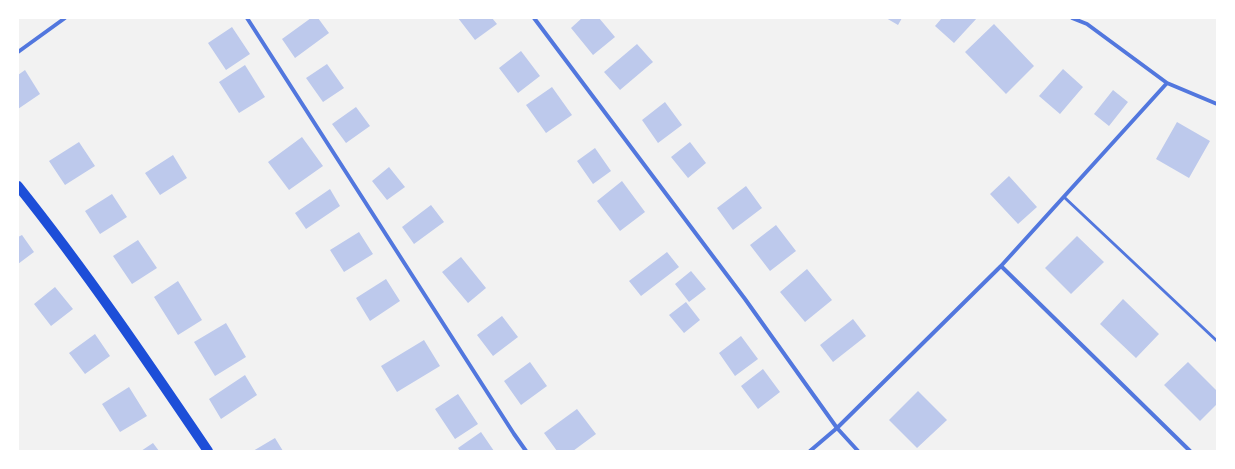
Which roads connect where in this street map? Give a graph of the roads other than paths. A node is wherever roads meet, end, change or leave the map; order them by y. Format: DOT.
graph roads {
  1 [pos="65,18"];
  2 [pos="247,18"];
  3 [pos="534,18"];
  4 [pos="1072,18"];
  5 [pos="18,52"];
  6 [pos="1167,83"];
  7 [pos="1217,104"];
  8 [pos="18,186"];
  9 [pos="1064,197"];
  10 [pos="1001,266"];
  11 [pos="1217,342"];
  12 [pos="837,428"];
  13 [pos="208,451"];
  14 [pos="526,451"];
  15 [pos="810,451"];
  16 [pos="858,451"];
  17 [pos="1190,451"];
  1 -- 5 [label="street"];
  2 -- 14 [label="street"];
  3 -- 12 [label="street"];
  4 -- 6 [label="street"];
  6 -- 7 [label="street"];
  6 -- 9 [label="street"];
  8 -- 13 [label="main road"];
  9 -- 10 [label="street"];
  9 -- 11 [label="lane"];
  10 -- 12 [label="street"];
  10 -- 17 [label="street"];
  12 -- 15 [label="street"];
  12 -- 16 [label="street"];
}
